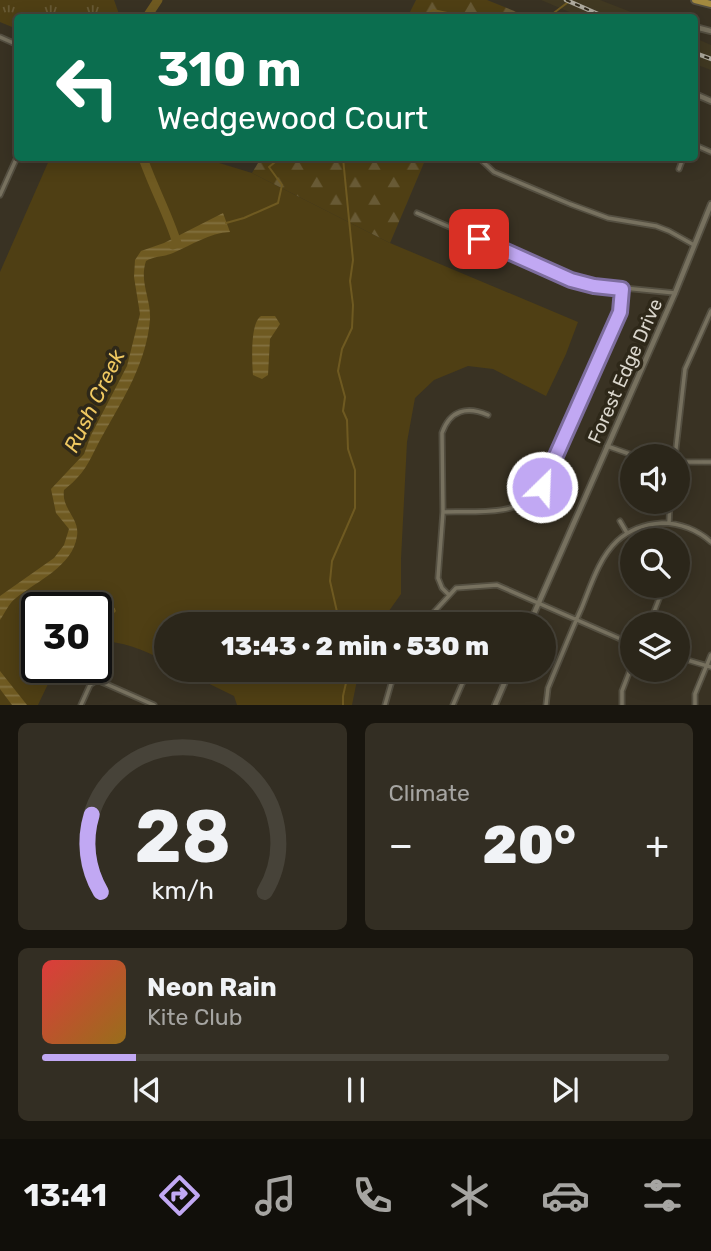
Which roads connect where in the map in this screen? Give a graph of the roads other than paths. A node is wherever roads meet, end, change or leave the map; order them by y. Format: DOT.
graph roads {
  1 [pos="695,0"];
  2 [pos="711,4"];
  3 [pos="15,161"];
  4 [pos="482,161"];
  5 [pos="682,161"];
  6 [pos="679,169"];
  7 [pos="0,195"];
  8 [pos="711,204"];
  9 [pos="417,213"];
  10 [pos="709,214"];
  11 [pos="695,246"];
  12 [pos="622,289"];
  13 [pos="675,293"];
  14 [pos="711,311"];
  15 [pos="488,415"];
  16 [pos="676,444"];
  17 [pos="607,446"];
  18 [pos="620,451"];
  19 [pos="690,462"];
  20 [pos="711,462"];
  21 [pos="443,512"];
  22 [pos="669,514"];
  23 [pos="620,522"];
  24 [pos="669,523"];
  25 [pos="624,528"];
  26 [pos="640,528"];
  27 [pos="620,540"];
  28 [pos="711,542"];
  29 [pos="449,595"];
  30 [pos="538,604"];
  31 [pos="434,612"];
  32 [pos="535,612"];
  33 [pos="576,621"];
  34 [pos="620,639"];
  35 [pos="711,655"];
  36 [pos="690,661"];
  37 [pos="709,666"];
  38 [pos="392,682"];
  39 [pos="462,682"];
  40 [pos="505,682"];
  41 [pos="625,682"];
  42 [pos="81,705"];
  43 [pos="154,705"];
  44 [pos="385,705"];
  45 [pos="453,705"];
  46 [pos="495,705"];
  47 [pos="546,705"];
  48 [pos="622,705"];
  49 [pos="695,705"];
  1 -- 2 [label="main road"];
  3 -- 7 [label="street"];
  4 -- 11 [label="street"];
  5 -- 6 [label="street"];
  8 -- 10 [label="street, Forest Edge Drive"];
  9 -- 12 [label="street"];
  10 -- 11 [label="street, Forest Edge Drive"];
  11 -- 13 [label="street, Forest Edge Drive"];
  12 -- 13 [label="street"];
  12 -- 21 [label="street"];
  13 -- 17 [label="street, Forest Edge Drive"];
  14 -- 16 [label="street"];
  15 -- 21 [label="street"];
  17 -- 18 [label="street"];
  17 -- 30 [label="street, Forest Edge Drive"];
  19 -- 20 [label="street"];
  21 -- 29 [label="street"];
  22 -- 24 [label="street"];
  23 -- 25 [label="street"];
  24 -- 26 [label="street"];
  24 -- 28 [label="street"];
  27 -- 33 [label="street"];
  29 -- 30 [label="street"];
  29 -- 31 [label="street"];
  30 -- 32 [label="street, Forest Edge Drive"];
  30 -- 33 [label="street"];
  33 -- 34 [label="street"];
  33 -- 47 [label="street"];
  35 -- 37 [label="street"];
  36 -- 37 [label="street"];
  37 -- 49 [label="street"];
  38 -- 44 [label="street"];
  39 -- 45 [label="street"];
  40 -- 46 [label="street"];
  41 -- 48 [label="street"];
  42 -- 43 [label="street"];
}
